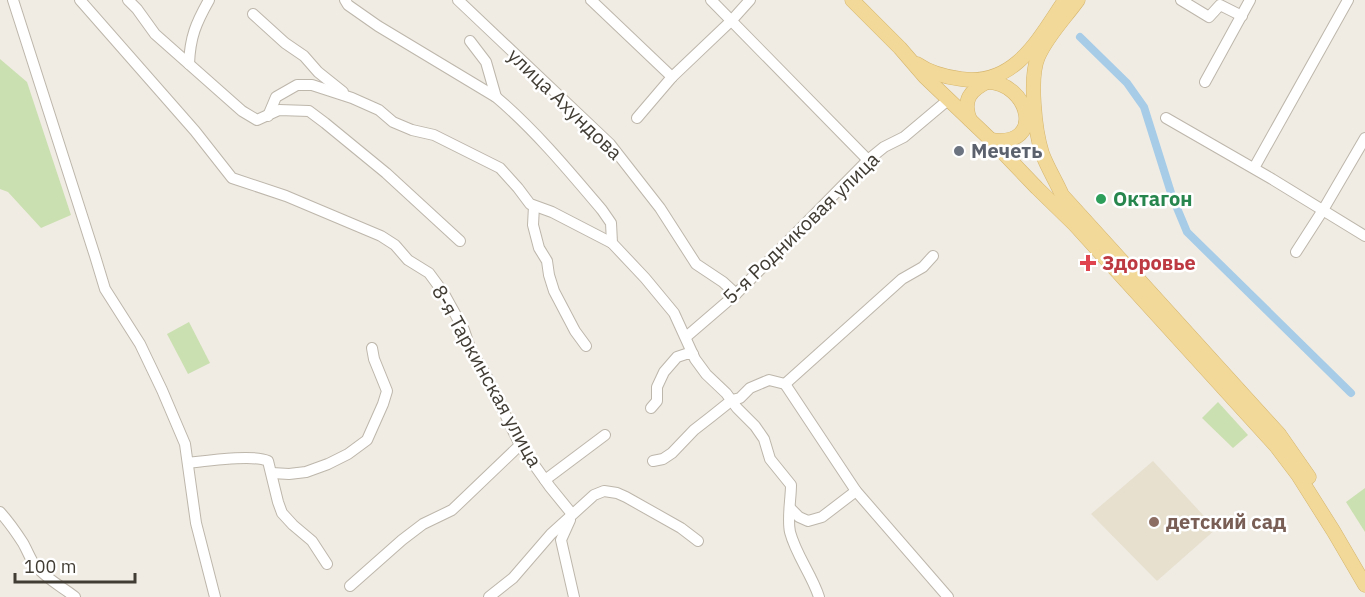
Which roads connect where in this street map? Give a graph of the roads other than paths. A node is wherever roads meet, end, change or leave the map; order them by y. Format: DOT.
graph roads {
  1 [pos="13,0"];
  2 [pos="80,0"];
  3 [pos="128,0"];
  4 [pos="209,0"];
  5 [pos="345,0"];
  6 [pos="458,0"];
  7 [pos="591,0"];
  8 [pos="711,0"];
  9 [pos="750,0"];
  10 [pos="853,0"];
  11 [pos="1065,0"];
  12 [pos="1078,0"];
  13 [pos="1181,0"];
  14 [pos="1250,0"];
  15 [pos="1348,0"];
  16 [pos="253,14"];
  17 [pos="1242,16"];
  18 [pos="732,20"];
  19 [pos="470,41"];
  20 [pos="189,64"];
  21 [pos="925,73"];
  22 [pos="672,77"];
  23 [pos="990,81"];
  24 [pos="1205,82"];
  25 [pos="496,97"];
  26 [pos="351,98"];
  27 [pos="948,100"];
  28 [pos="268,116"];
  29 [pos="1030,117"];
  30 [pos="637,118"];
  31 [pos="1166,118"];
  32 [pos="971,122"];
  33 [pos="1365,138"];
  34 [pos="991,140"];
  35 [pos="868,160"];
  36 [pos="1254,168"];
  37 [pos="534,206"];
  38 [pos="1323,210"];
  39 [pos="1078,220"];
  40 [pos="1092,236"];
  41 [pos="1365,236"];
  42 [pos="460,241"];
  43 [pos="612,243"];
  44 [pos="1296,252"];
  45 [pos="933,256"];
  46 [pos="736,294"];
  47 [pos="686,337"];
  48 [pos="586,346"];
  49 [pos="372,348"];
  50 [pos="693,354"];
  51 [pos="785,384"];
  52 [pos="732,400"];
  53 [pos="651,408"];
  54 [pos="605,435"];
  55 [pos="520,445"];
  56 [pos="653,461"];
  57 [pos="188,464"];
  58 [pos="272,473"];
  59 [pos="545,480"];
  60 [pos="856,490"];
  61 [pos="790,508"];
  62 [pos="0,512"];
  63 [pos="572,514"];
  64 [pos="698,541"];
  65 [pos="327,564"];
  66 [pos="1365,568"];
  67 [pos="1365,585"];
  68 [pos="350,586"];
  69 [pos="75,597"];
  70 [pos="215,597"];
  71 [pos="489,597"];
  72 [pos="574,597"];
  73 [pos="819,597"];
  74 [pos="948,597"];
  1 -- 57 [label="street"];
  2 -- 55 [label="street, 8-я Таркинская улица"];
  3 -- 20 [label="street"];
  4 -- 20 [label="street"];
  5 -- 25 [label="street"];
  6 -- 46 [label="street, улица Ахундова"];
  7 -- 22 [label="street"];
  8 -- 18 [label="street"];
  9 -- 18 [label="street"];
  10 -- 21 [label="main road"];
  11 -- 23 [label="main road"];
  12 -- 29 [label="main road"];
  13 -- 17 [label="street"];
  14 -- 17 [label="street"];
  15 -- 36 [label="street"];
  16 -- 26 [label="street"];
  17 -- 24 [label="street"];
  18 -- 22 [label="street"];
  18 -- 35 [label="street"];
  19 -- 25 [label="street"];
  20 -- 28 [label="street"];
  21 -- 23 [label="main road"];
  21 -- 27 [label="main road"];
  22 -- 30 [label="street"];
  23 -- 29 [label="main road"];
  23 -- 32 [label="main road"];
  25 -- 43 [label="street"];
  26 -- 28 [label="street"];
  26 -- 37 [label="street"];
  27 -- 32 [label="main road"];
  27 -- 35 [label="street, 5-я Родниковая улица"];
  28 -- 42 [label="street"];
  29 -- 34 [label="main road"];
  29 -- 39 [label="main road"];
  31 -- 36 [label="street"];
  32 -- 34 [label="main road"];
  33 -- 38 [label="street"];
  34 -- 39 [label="main road"];
  35 -- 46 [label="street, 5-я Родниковая улица"];
  36 -- 38 [label="street"];
  37 -- 43 [label="street"];
  37 -- 48 [label="street"];
  38 -- 41 [label="street"];
  38 -- 44 [label="street"];
  39 -- 40 [label="main road"];
  40 -- 66 [label="main road"];
  40 -- 67 [label="main road"];
  43 -- 47 [label="street"];
  45 -- 51 [label="street"];
  46 -- 47 [label="street, 5-я Родниковая улица"];
  47 -- 50 [label="street"];
  49 -- 58 [label="street"];
  50 -- 52 [label="street"];
  50 -- 53 [label="street"];
  51 -- 52 [label="street"];
  51 -- 60 [label="street"];
  52 -- 56 [label="street"];
  52 -- 61 [label="street"];
  54 -- 59 [label="street"];
  55 -- 59 [label="street, 8-я Таркинская улица"];
  55 -- 68 [label="street"];
  57 -- 58 [label="street"];
  57 -- 70 [label="street"];
  58 -- 65 [label="street"];
  59 -- 63 [label="street, 8-я Таркинская улица"];
  60 -- 61 [label="street"];
  60 -- 74 [label="street"];
  61 -- 73 [label="street"];
  62 -- 69 [label="street"];
  63 -- 64 [label="street"];
  63 -- 71 [label="street"];
  63 -- 72 [label="street"];
}
